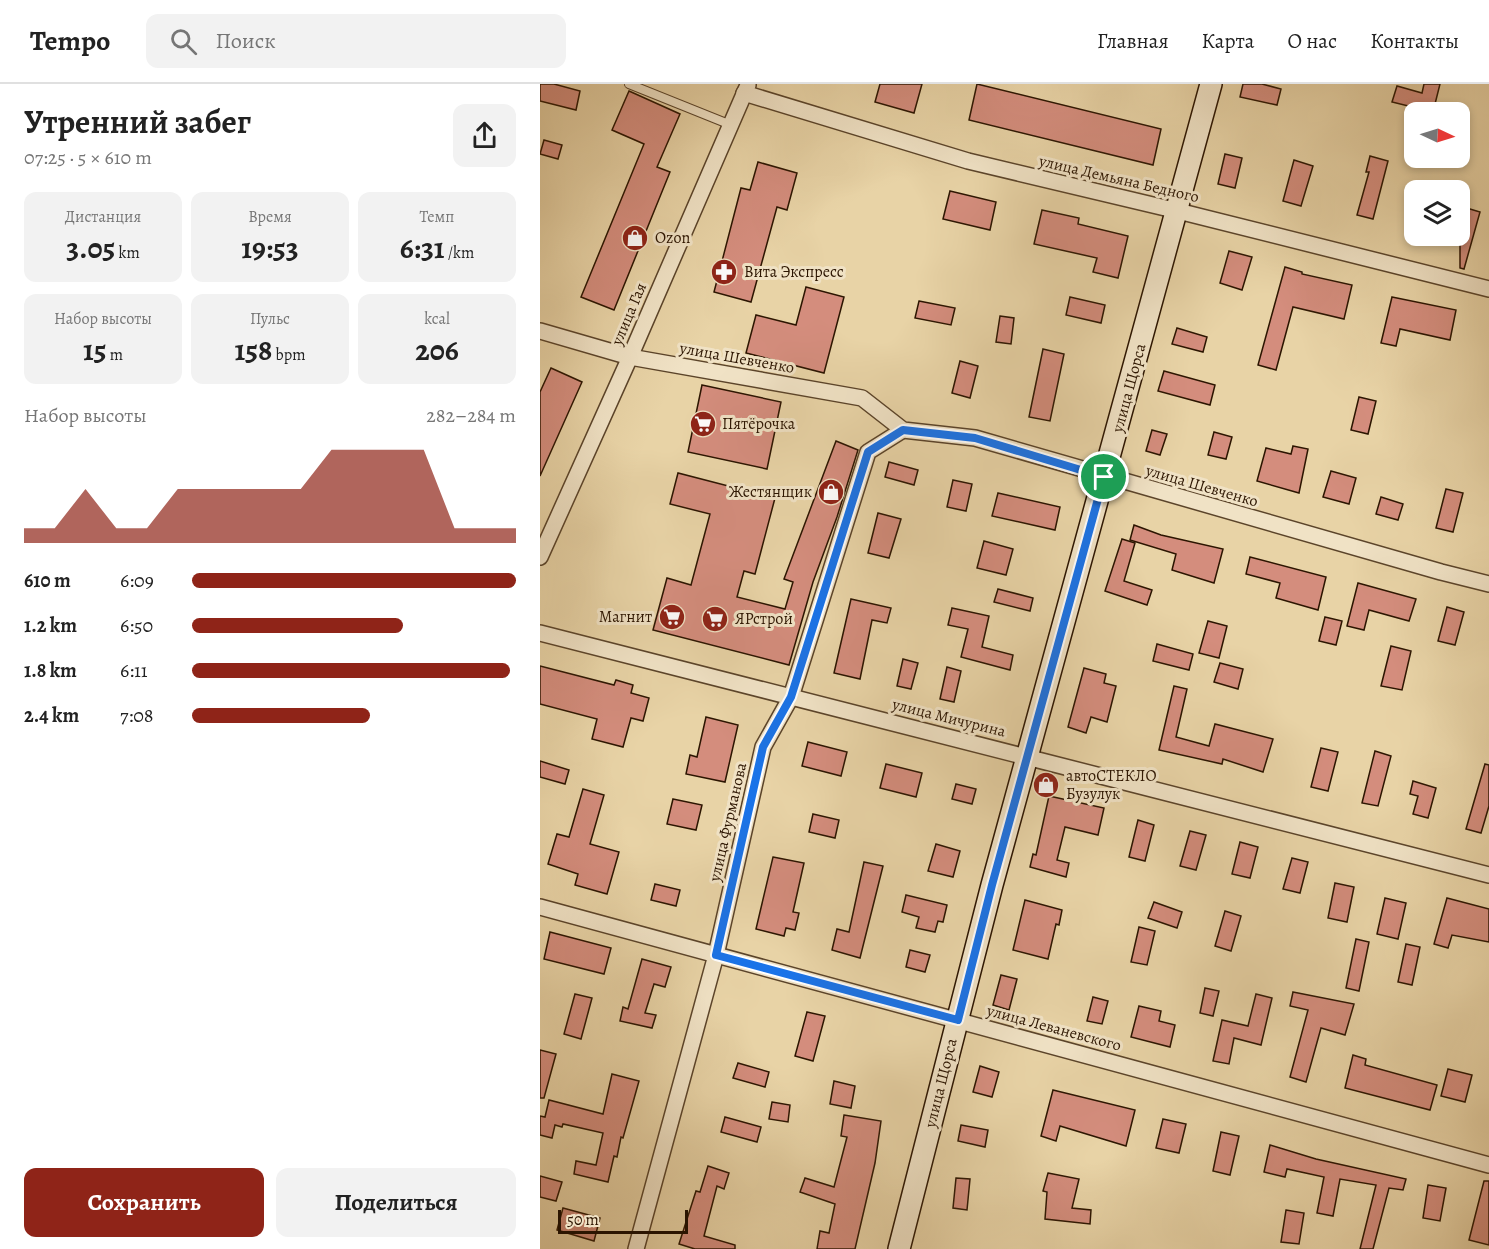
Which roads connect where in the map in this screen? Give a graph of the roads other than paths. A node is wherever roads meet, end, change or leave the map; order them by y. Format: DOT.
graph roads {
  1 [pos="629,84"];
  2 [pos="1211,84"];
  3 [pos="746,88"];
  4 [pos="731,124"];
  5 [pos="1178,211"];
  6 [pos="1489,289"];
  7 [pos="540,331"];
  8 [pos="630,357"];
  9 [pos="903,430"];
  10 [pos="1104,477"];
  11 [pos="540,557"];
  12 [pos="1489,584"];
  13 [pos="540,633"];
  14 [pos="791,697"];
  15 [pos="1027,757"];
  16 [pos="1489,875"];
  17 [pos="540,907"];
  18 [pos="716,955"];
  19 [pos="958,1020"];
  20 [pos="1489,1165"];
  21 [pos="636,1249"];
  22 [pos="899,1249"];
  1 -- 4 [label="lane"];
  2 -- 5 [label="main road, улица Щорса"];
  3 -- 4 [label="street, улица Гая"];
  3 -- 5 [label="street, улица Демьяна Бедного"];
  4 -- 8 [label="street, улица Гая"];
  5 -- 6 [label="street, улица Демьяна Бедного"];
  5 -- 10 [label="main road, улица Щорса"];
  7 -- 8 [label="street, улица Шевченко"];
  8 -- 9 [label="street, улица Шевченко"];
  8 -- 11 [label="street, улица Гая"];
  9 -- 10 [label="street, улица Шевченко"];
  9 -- 14 [label="street, улица Фурманова"];
  10 -- 12 [label="street, улица Шевченко"];
  10 -- 15 [label="main road, улица Щорса"];
  13 -- 14 [label="street, улица Мичурина"];
  14 -- 15 [label="street, улица Мичурина"];
  14 -- 18 [label="street, улица Фурманова"];
  15 -- 16 [label="street, улица Мичурина"];
  15 -- 19 [label="main road, улица Щорса"];
  17 -- 18 [label="street, улица Леваневского"];
  18 -- 19 [label="street, улица Леваневского"];
  18 -- 21 [label="street, улица Фурманова"];
  19 -- 20 [label="street, улица Леваневского"];
  19 -- 22 [label="main road, улица Щорса"];
}
